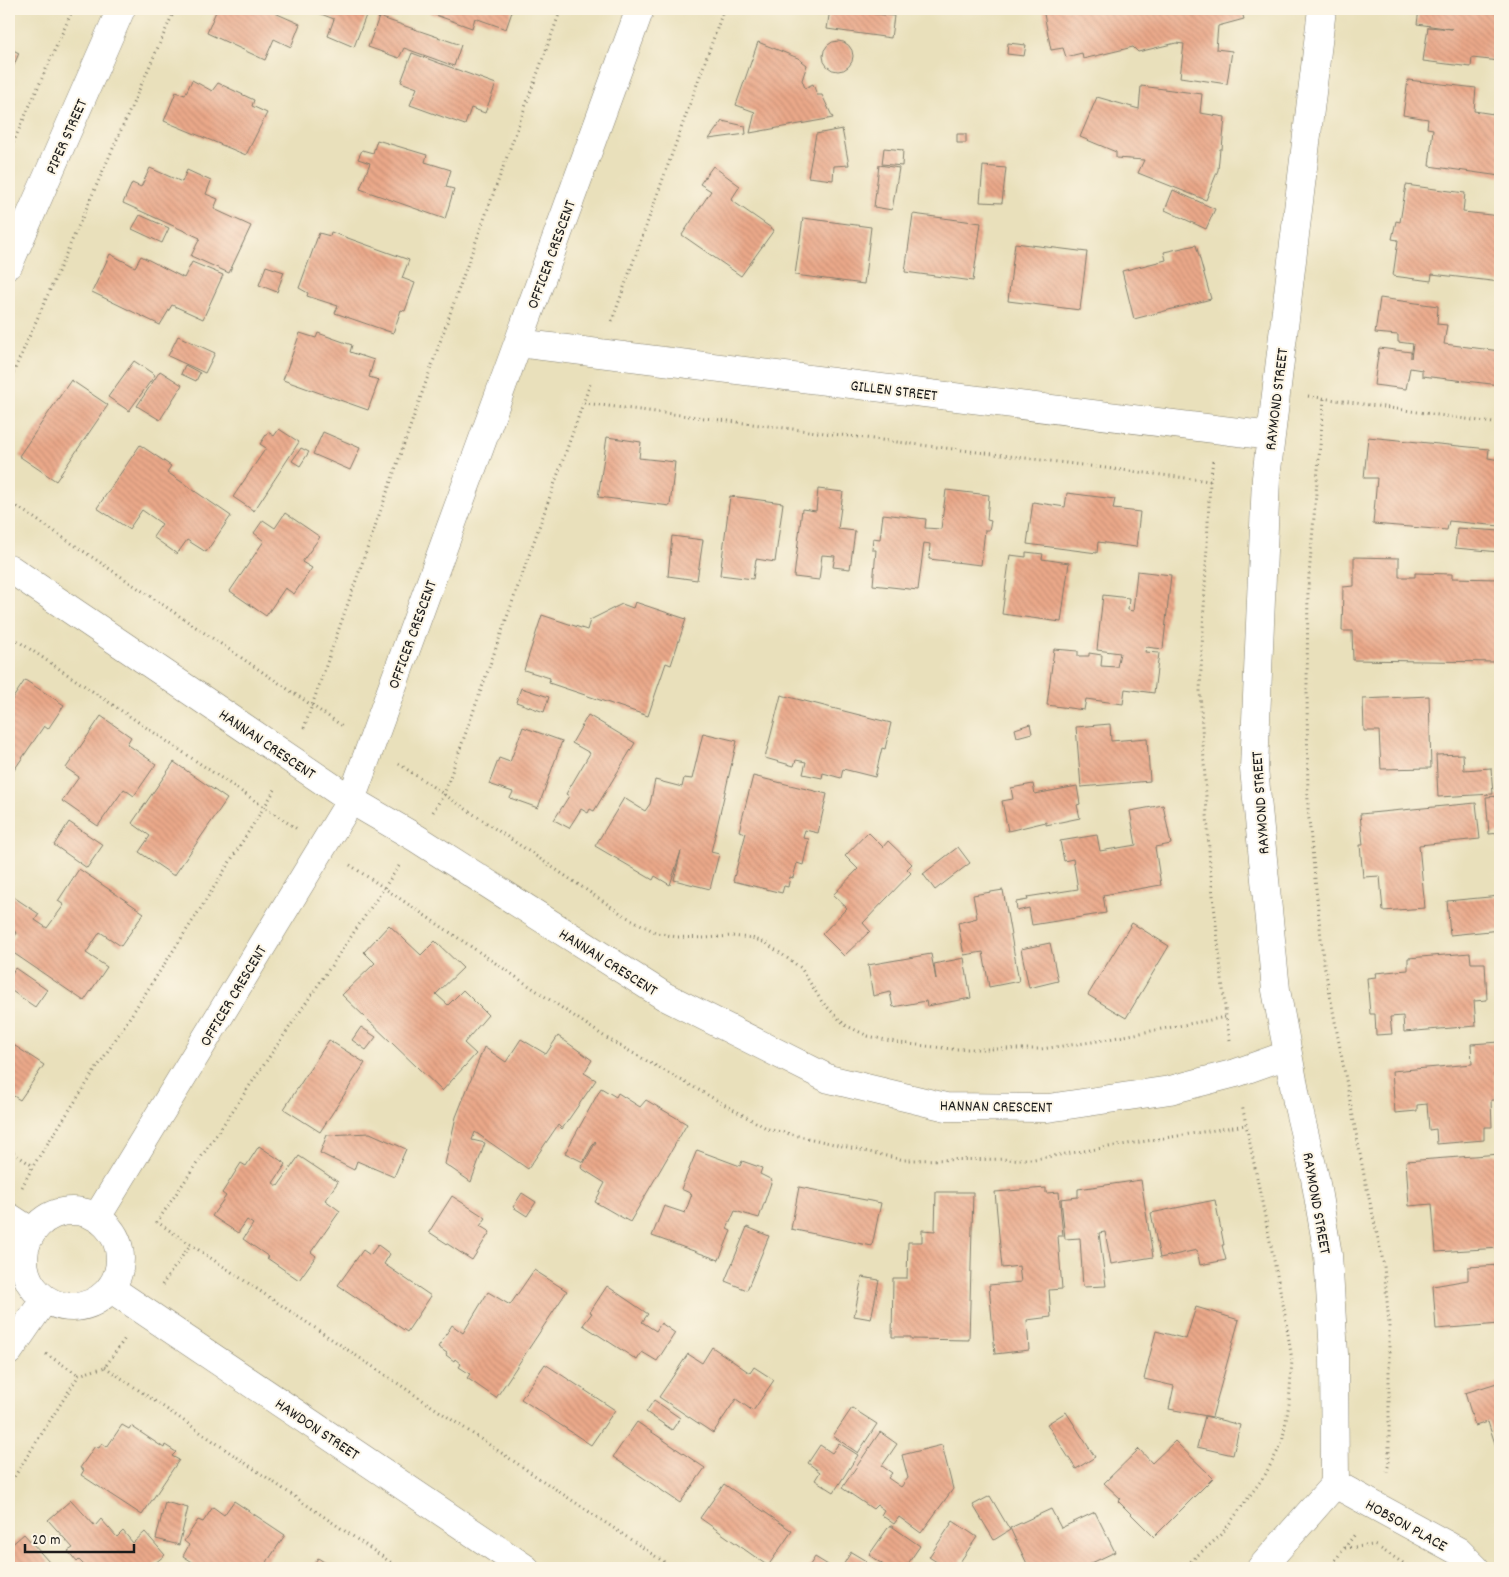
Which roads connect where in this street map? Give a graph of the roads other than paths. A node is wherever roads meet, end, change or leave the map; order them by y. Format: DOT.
graph roads {
  1 [pos="121,9"];
  2 [pos="640,9"];
  3 [pos="1322,9"];
  4 [pos="9,264"];
  5 [pos="518,343"];
  6 [pos="1271,436"];
  7 [pos="9,568"];
  8 [pos="351,800"];
  9 [pos="1287,1055"];
  10 [pos="13,1205"];
  11 [pos="96,1217"];
  12 [pos="32,1232"];
  13 [pos="110,1288"];
  14 [pos="45,1299"];
  15 [pos="9,1351"];
  16 [pos="1335,1484"];
  17 [pos="525,1568"];
  18 [pos="1262,1568"];
  19 [pos="1474,1568"];
  1 -- 4 [label="street, PIPER STREET"];
  2 -- 5 [label="street, OFFICER CRESCENT"];
  3 -- 6 [label="street, RAYMOND STREET"];
  5 -- 6 [label="street, GILLEN STREET"];
  5 -- 8 [label="street, OFFICER CRESCENT"];
  6 -- 9 [label="street, RAYMOND STREET"];
  7 -- 8 [label="street, HANNAN CRESCENT"];
  8 -- 9 [label="street, HANNAN CRESCENT"];
  8 -- 11 [label="street, OFFICER CRESCENT"];
  9 -- 16 [label="street, RAYMOND STREET"];
  10 -- 12 [label="street"];
  11 -- 12 [label="street"];
  11 -- 13 [label="street"];
  12 -- 14 [label="street"];
  13 -- 14 [label="street"];
  13 -- 17 [label="street, HAWDON STREET"];
  14 -- 15 [label="street"];
  16 -- 18 [label="street"];
  16 -- 19 [label="street, HOBSON PLACE"];
}
